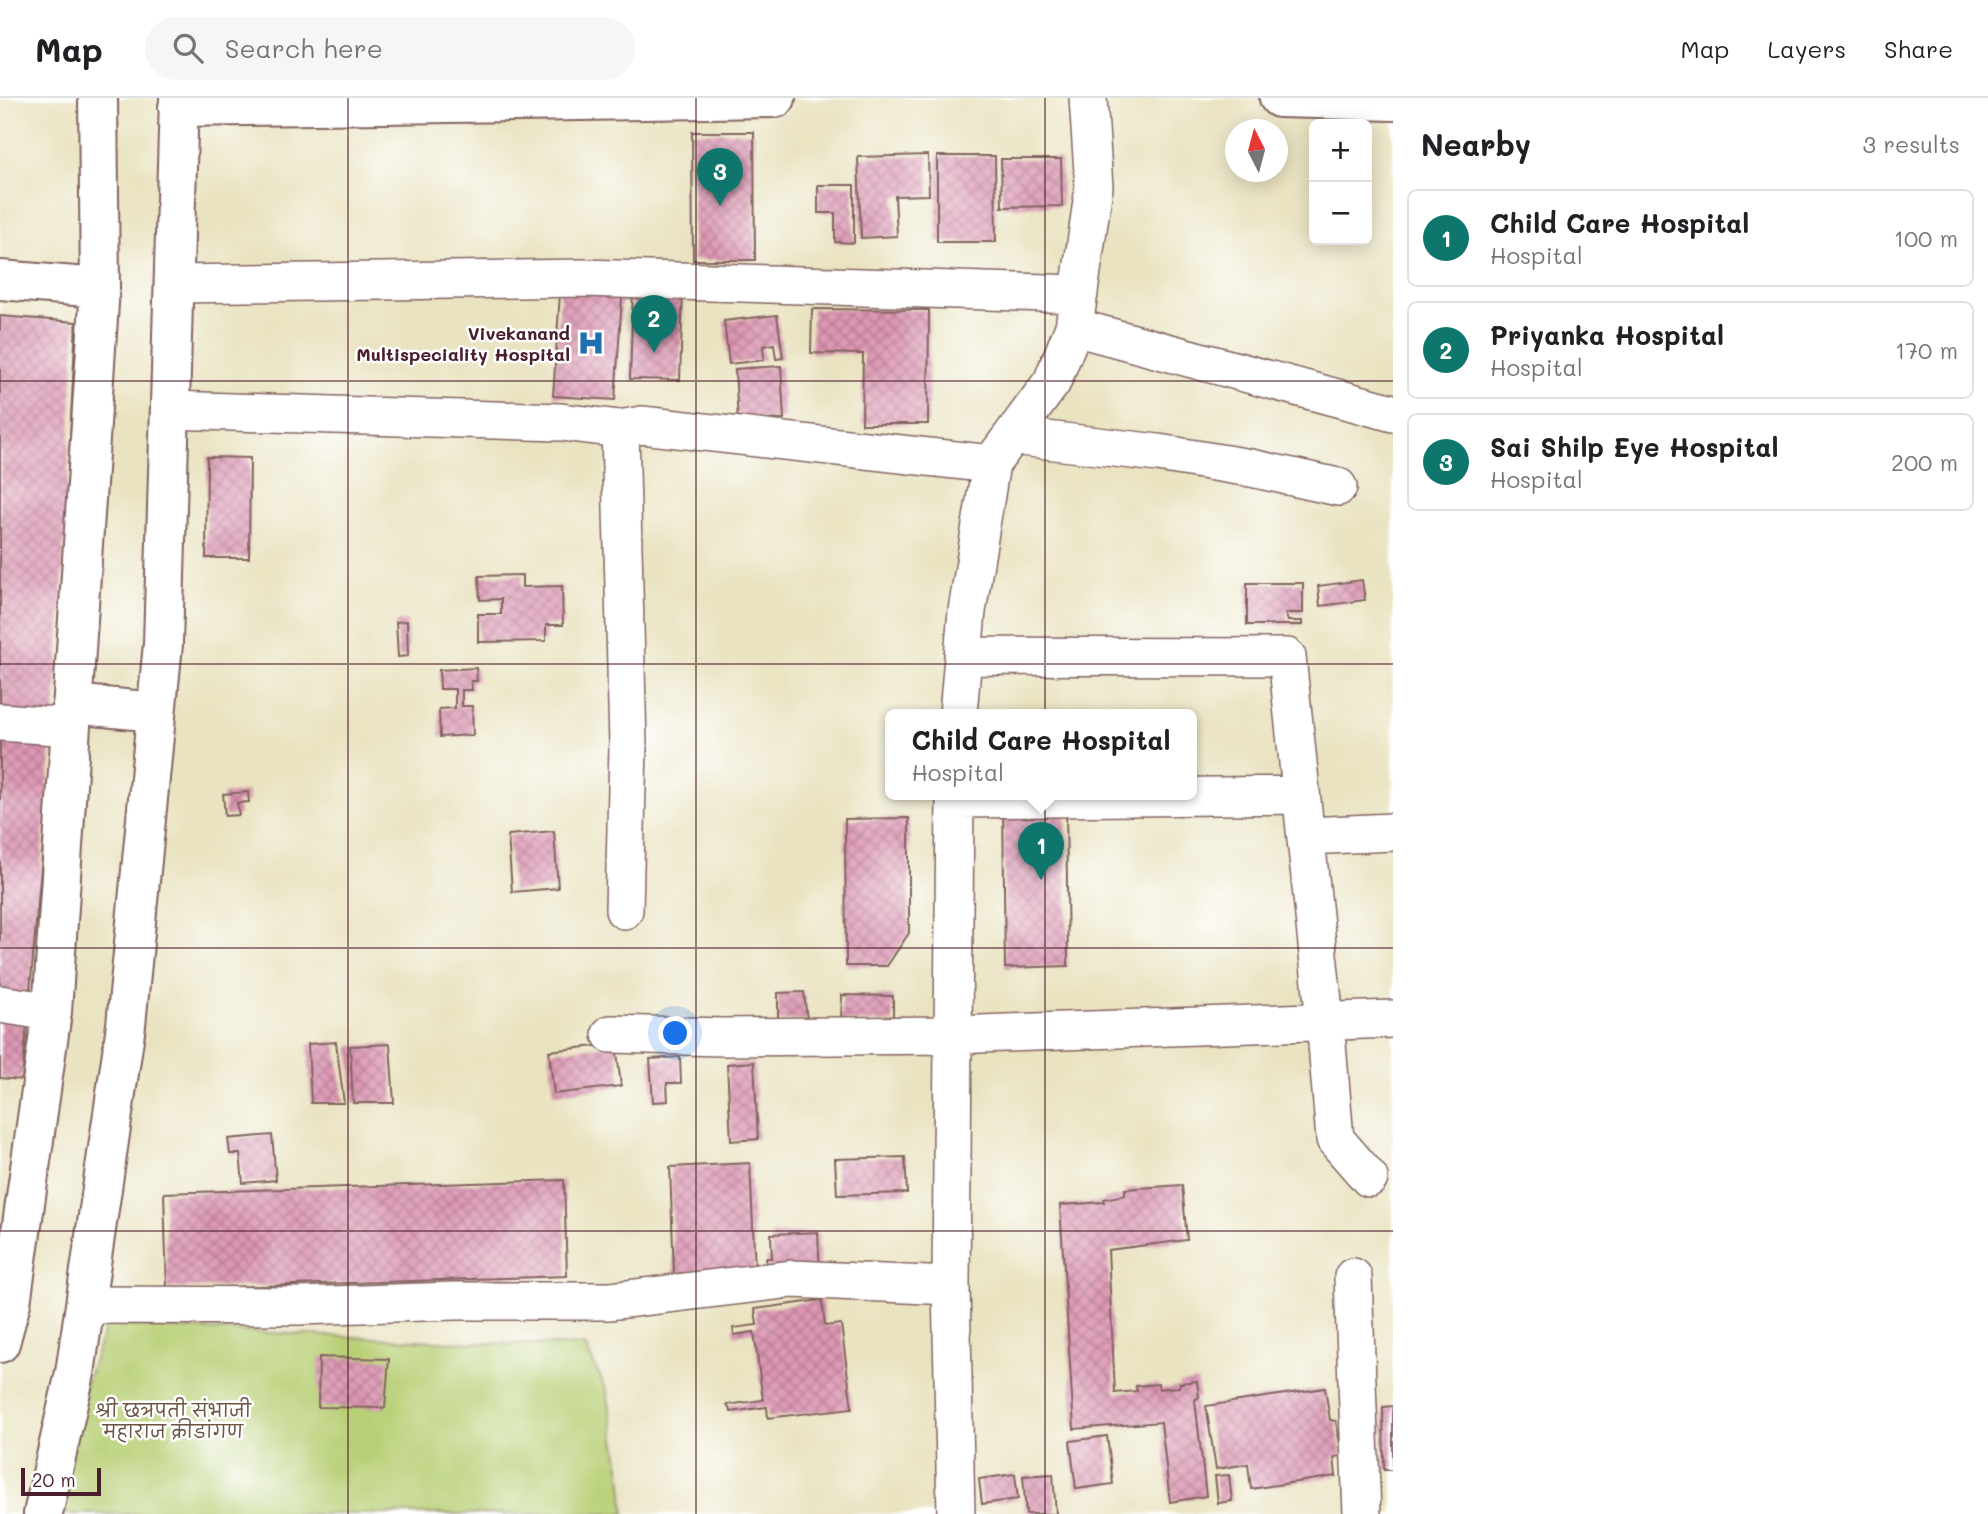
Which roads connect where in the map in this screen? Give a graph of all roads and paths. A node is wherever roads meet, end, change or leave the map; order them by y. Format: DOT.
graph roads {
  1 [pos="98,98"];
  2 [pos="776,98"];
  3 [pos="1088,98"];
  4 [pos="1279,98"];
  5 [pos="1393,101"];
  6 [pos="178,103"];
  7 [pos="0,280"];
  8 [pos="174,284"];
  9 [pos="100,288"];
  10 [pos="1077,311"];
  11 [pos="170,410"];
  12 [pos="1393,413"];
  13 [pos="620,429"];
  14 [pos="1002,450"];
  15 [pos="1338,487"];
  16 [pos="963,656"];
  17 [pos="958,709"];
  18 [pos="156,712"];
  19 [pos="72,716"];
  20 [pos="0,722"];
  21 [pos="1301,795"];
  22 [pos="1197,796"];
  23 [pos="955,800"];
  24 [pos="1393,832"];
  25 [pos="1306,836"];
  26 [pos="624,910"];
  27 [pos="0,1004"];
  28 [pos="52,1012"];
  29 [pos="1393,1019"];
  30 [pos="1325,1021"];
  31 [pos="611,1034"];
  32 [pos="953,1035"];
  33 [pos="1369,1178"];
  34 [pos="1353,1277"];
  35 [pos="951,1286"];
  36 [pos="85,1305"];
  37 [pos="0,1343"];
  38 [pos="43,1514"];
  39 [pos="956,1514"];
  40 [pos="1362,1514"];
  1 -- 9 [label="main road"];
  2 -- 6 [label="main road"];
  3 -- 10 [label="street"];
  4 -- 5 [label="main road"];
  6 -- 8 [label="main road"];
  7 -- 9 [label="main road"];
  8 -- 10 [label="street"];
  8 -- 11 [label="main road"];
  9 -- 19 [label="main road"];
  10 -- 12 [label="street"];
  10 -- 14 [label="street"];
  11 -- 13 [label="street"];
  11 -- 18 [label="main road"];
  13 -- 14 [label="street"];
  13 -- 26 [label="street"];
  14 -- 15 [label="street"];
  14 -- 16 [label="street"];
  16 -- 17 [label="street"];
  16 -- 21 [label="street"];
  18 -- 19 [label="main road"];
  18 -- 36 [label="main road"];
  19 -- 20 [label="street"];
  19 -- 28 [label="main road"];
  21 -- 22 [label="street"];
  21 -- 25 [label="street"];
  23 -- 32 [label="street"];
  24 -- 25 [label="street"];
  25 -- 30 [label="street"];
  27 -- 28 [label="street"];
  28 -- 37 [label="main road"];
  29 -- 30 [label="street"];
  30 -- 32 [label="street"];
  30 -- 33 [label="street"];
  31 -- 32 [label="street"];
  32 -- 35 [label="street"];
  34 -- 40 [label="street"];
  35 -- 36 [label="street"];
  35 -- 39 [label="street"];
  36 -- 38 [label="main road"];
}
